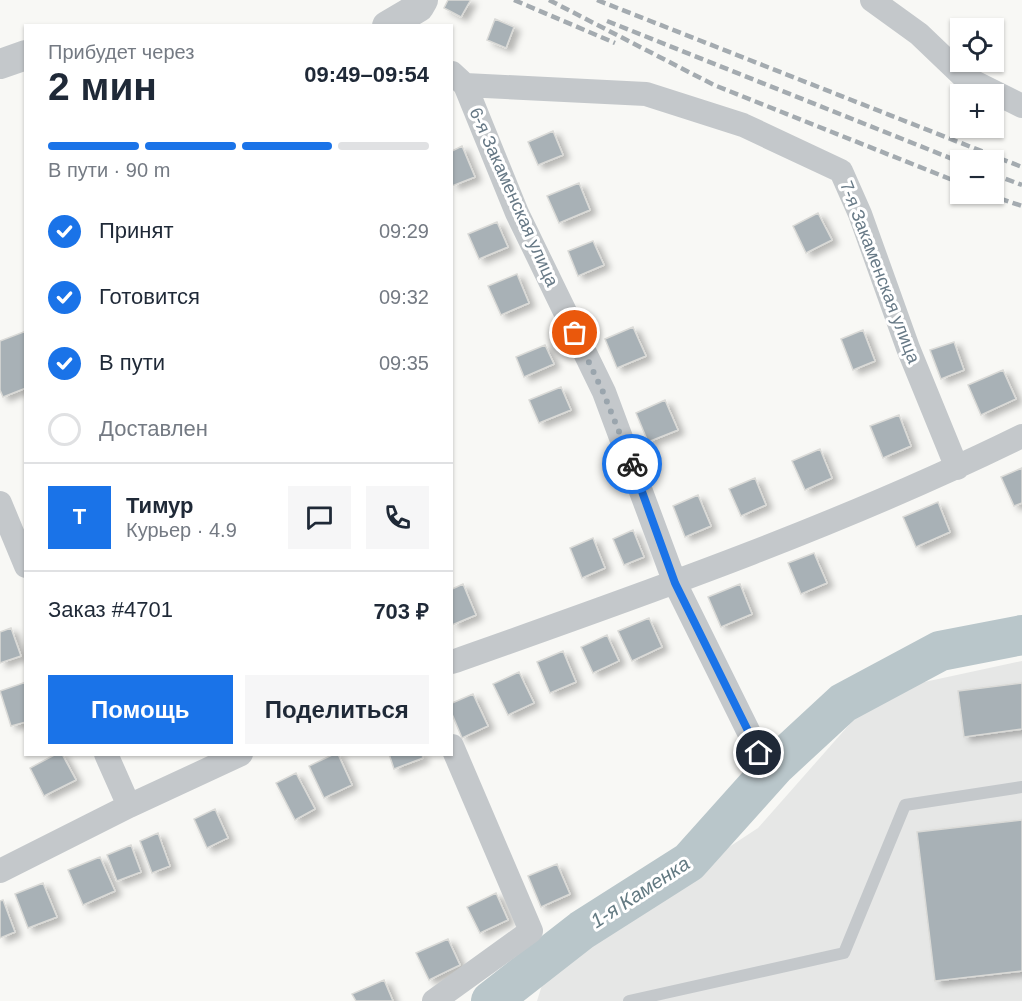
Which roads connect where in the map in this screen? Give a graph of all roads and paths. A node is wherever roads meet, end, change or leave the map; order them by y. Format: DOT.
graph roads {
  1 [pos="423,0"];
  2 [pos="872,0"];
  3 [pos="393,24"];
  4 [pos="24,56"];
  5 [pos="0,64"];
  6 [pos="458,79"];
  7 [pos="1022,106"];
  8 [pos="1022,436"];
  9 [pos="957,468"];
  10 [pos="0,503"];
  11 [pos="24,561"];
  12 [pos="675,583"];
  13 [pos="453,662"];
  14 [pos="453,748"];
  15 [pos="759,753"];
  16 [pos="107,756"];
  17 [pos="238,756"];
  18 [pos="1022,787"];
  19 [pos="129,806"];
  20 [pos="0,871"];
  21 [pos="434,1001"];
  22 [pos="628,1001"];
  1 -- 3 [label="street"];
  2 -- 7 [label="street"];
  4 -- 5 [label="street"];
  6 -- 9 [label="street, 7-я Закаменская улица"];
  6 -- 12 [label="street, 6-я Закаменская улица"];
  8 -- 9 [label="street"];
  9 -- 12 [label="street"];
  10 -- 11 [label="street"];
  12 -- 13 [label="street"];
  12 -- 15 [label="street, 6-я Закаменская улица"];
  14 -- 21 [label="street"];
  16 -- 19 [label="street"];
  17 -- 19 [label="street"];
  18 -- 22 [label="lane"];
  19 -- 20 [label="street"];
}
